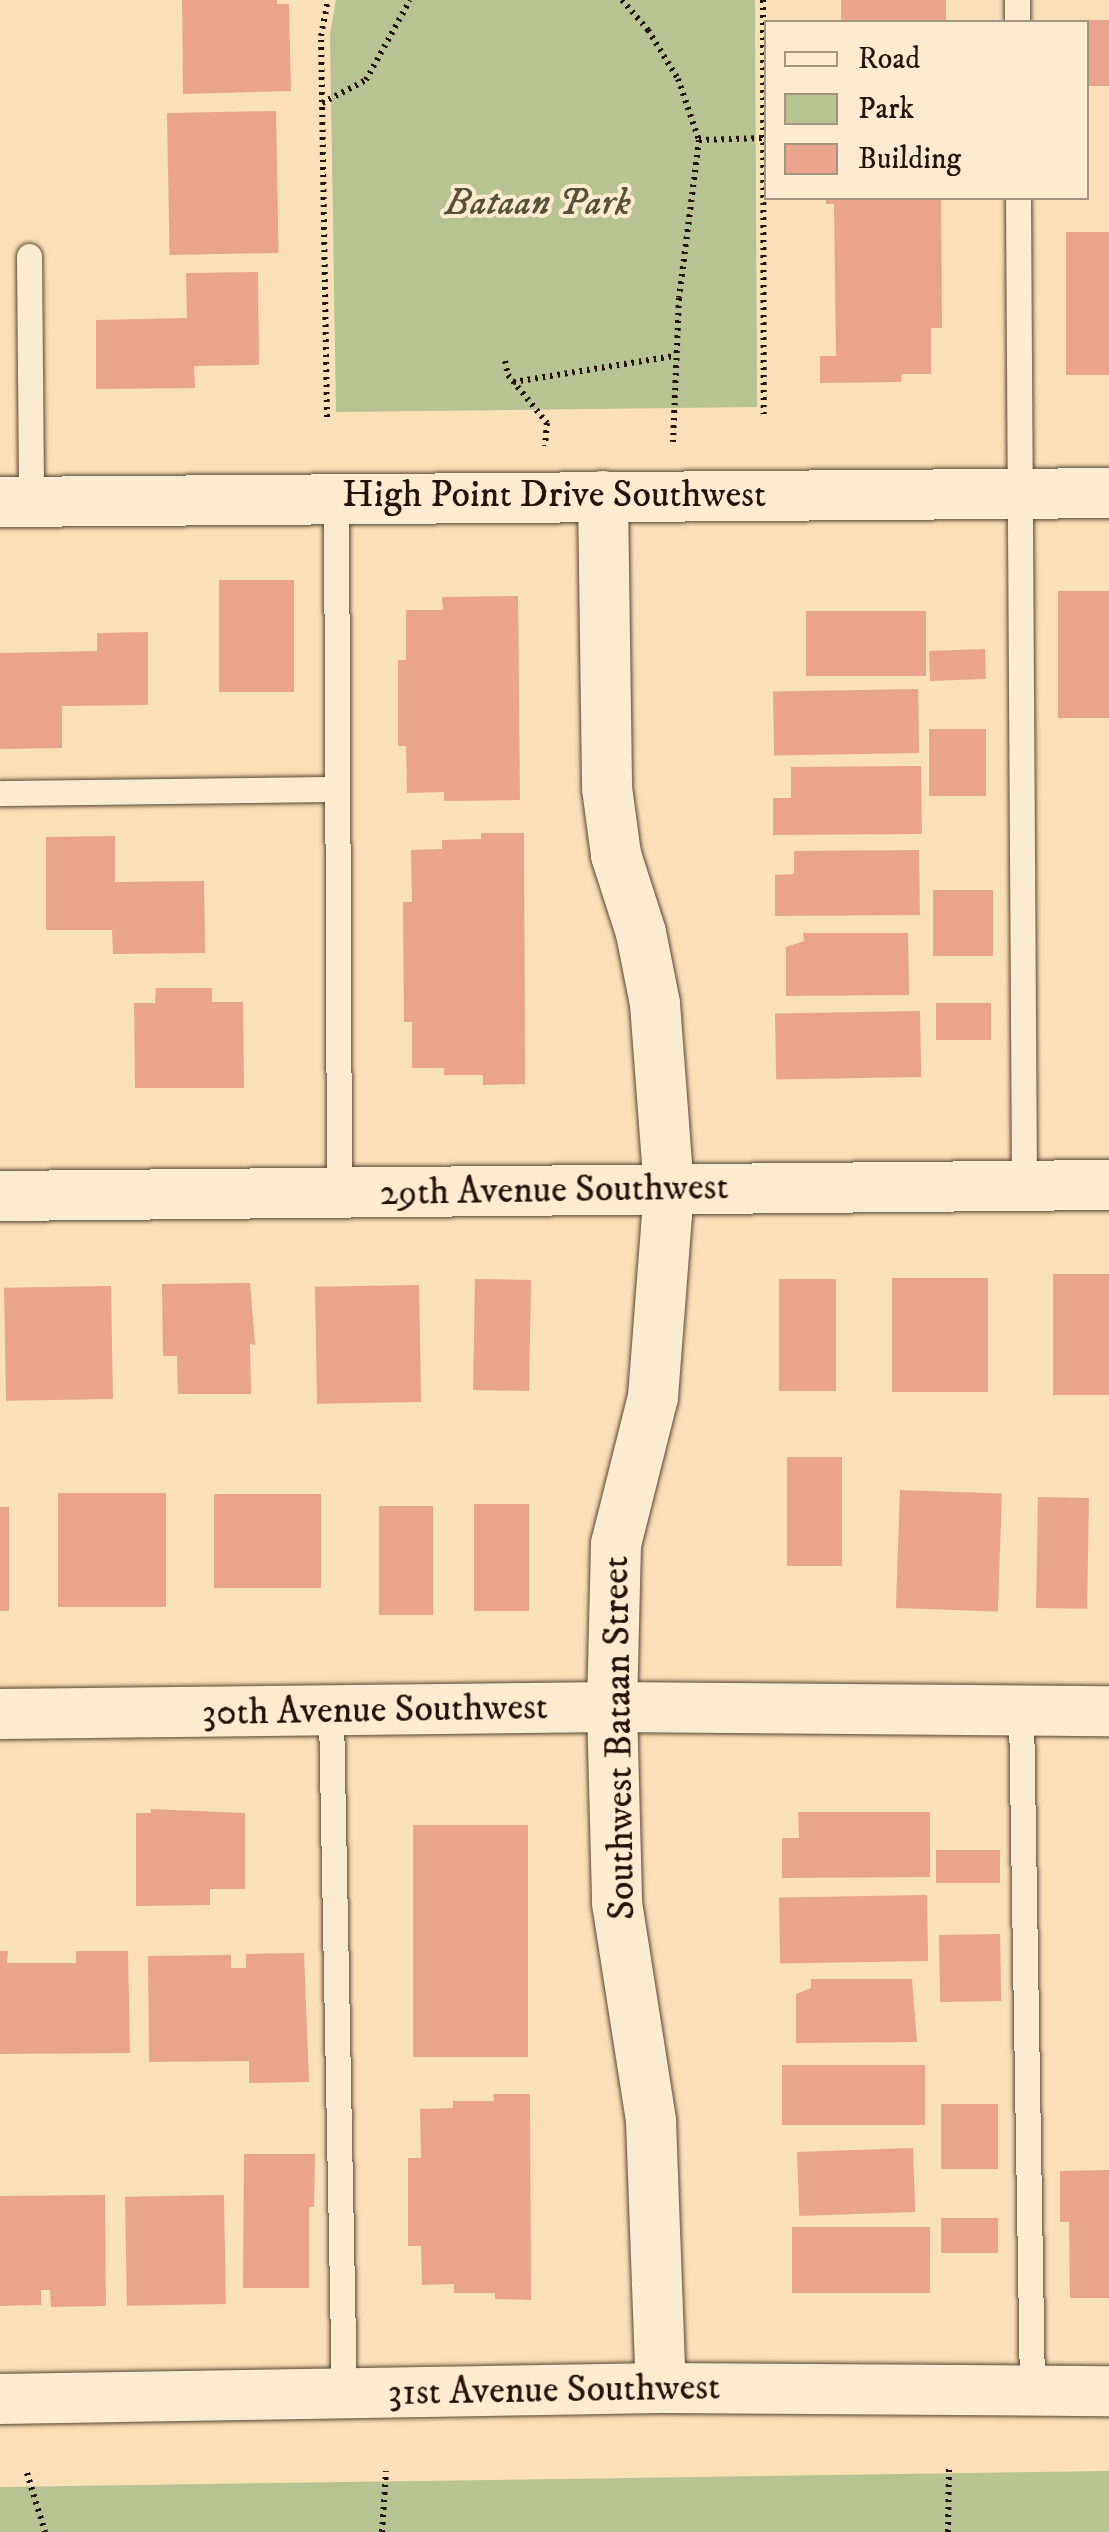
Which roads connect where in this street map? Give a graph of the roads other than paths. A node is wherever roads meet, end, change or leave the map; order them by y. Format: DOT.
graph roads {
  1 [pos="1018,200"];
  2 [pos="29,256"];
  3 [pos="1109,492"];
  4 [pos="1020,493"];
  5 [pos="603,496"];
  6 [pos="336,497"];
  7 [pos="16,502"];
  8 [pos="337,789"];
  9 [pos="0,793"];
  10 [pos="1024,1186"];
  11 [pos="1109,1186"];
  12 [pos="668,1190"];
  13 [pos="339,1193"];
  14 [pos="0,1196"];
  15 [pos="612,1707"];
  16 [pos="1109,1711"];
  17 [pos="1021,1712"];
  18 [pos="330,1713"];
  19 [pos="0,1714"];
  20 [pos="661,2388"];
  21 [pos="1032,2390"];
  22 [pos="1109,2391"];
  23 [pos="344,2394"];
  24 [pos="0,2399"];
  1 -- 4 [label="lane"];
  2 -- 7 [label="lane"];
  3 -- 4 [label="street, High Point Drive Southwest"];
  4 -- 5 [label="street, High Point Drive Southwest"];
  4 -- 10 [label="lane"];
  5 -- 6 [label="street, High Point Drive Southwest"];
  5 -- 12 [label="street, Southwest Bataan Street"];
  6 -- 7 [label="street, High Point Drive Southwest"];
  6 -- 8 [label="lane"];
  8 -- 9 [label="lane"];
  8 -- 13 [label="lane"];
  10 -- 11 [label="street, 29th Avenue Southwest"];
  10 -- 12 [label="street, 29th Avenue Southwest"];
  12 -- 13 [label="street, 29th Avenue Southwest"];
  12 -- 15 [label="street, Southwest Bataan Street"];
  13 -- 14 [label="street, 29th Avenue Southwest"];
  15 -- 17 [label="street, 30th Avenue Southwest"];
  15 -- 18 [label="street, 30th Avenue Southwest"];
  15 -- 20 [label="street, Southwest Bataan Street"];
  16 -- 17 [label="street, 30th Avenue Southwest"];
  17 -- 21 [label="lane"];
  18 -- 19 [label="street, 30th Avenue Southwest"];
  18 -- 23 [label="lane"];
  20 -- 21 [label="street, 31st Avenue Southwest"];
  20 -- 23 [label="street, 31st Avenue Southwest"];
  21 -- 22 [label="street, 31st Avenue Southwest"];
  23 -- 24 [label="street, 31st Avenue Southwest"];
}
